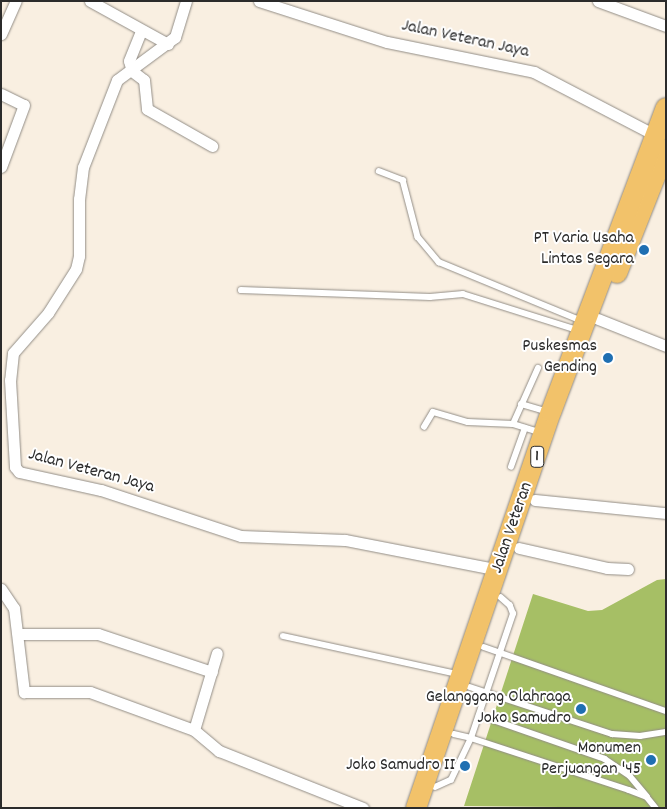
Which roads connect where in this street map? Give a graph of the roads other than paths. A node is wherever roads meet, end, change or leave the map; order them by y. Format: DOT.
graph roads {
  1 [pos="16,1"];
  2 [pos="90,1"];
  3 [pos="186,1"];
  4 [pos="259,1"];
  5 [pos="598,1"];
  6 [pos="666,26"];
  7 [pos="141,31"];
  8 [pos="1,34"];
  9 [pos="168,44"];
  10 [pos="132,71"];
  11 [pos="1,94"];
  12 [pos="666,108"];
  13 [pos="661,142"];
  14 [pos="212,146"];
  15 [pos="1,166"];
  16 [pos="379,172"];
  17 [pos="242,290"];
  18 [pos="588,324"];
  19 [pos="666,346"];
  20 [pos="7,351"];
  21 [pos="538,368"];
  22 [pos="521,404"];
  23 [pos="551,412"];
  24 [pos="513,424"];
  25 [pos="424,427"];
  26 [pos="525,428"];
  27 [pos="544,434"];
  28 [pos="511,467"];
  29 [pos="535,500"];
  30 [pos="666,513"];
  31 [pos="519,548"];
  32 [pos="628,569"];
  33 [pos="499,570"];
  34 [pos="1,589"];
  35 [pos="18,634"];
  36 [pos="283,636"];
  37 [pos="491,650"];
  38 [pos="217,653"];
  39 [pos="212,672"];
  40 [pos="469,684"];
  41 [pos="666,711"];
  42 [pos="478,715"];
  43 [pos="194,730"];
  44 [pos="666,732"];
  45 [pos="462,736"];
  46 [pos="363,808"];
  47 [pos="416,808"];
  48 [pos="428,808"];
  49 [pos="656,808"];
  1 -- 8 [label="street"];
  2 -- 7 [label="street"];
  3 -- 9 [label="street, Jalan Veteran Jaya"];
  4 -- 13 [label="street, Jalan Veteran Jaya"];
  5 -- 6 [label="street"];
  7 -- 9 [label="street"];
  7 -- 10 [label="street"];
  9 -- 10 [label="street, Jalan Veteran Jaya"];
  10 -- 14 [label="street"];
  10 -- 20 [label="street, Jalan Veteran Jaya"];
  11 -- 15 [label="street"];
  12 -- 13 [label="highway, Jalan Veteran / 1"];
  13 -- 18 [label="highway, Jalan Veteran / 1"];
  16 -- 18 [label="lane"];
  17 -- 18 [label="lane"];
  18 -- 19 [label="street"];
  18 -- 23 [label="highway, Jalan Veteran / 1"];
  18 -- 29 [label="highway, Jalan Veteran / 1"];
  20 -- 33 [label="street, Jalan Veteran Jaya"];
  21 -- 22 [label="lane"];
  22 -- 23 [label="lane"];
  22 -- 24 [label="lane"];
  23 -- 27 [label="highway, Jalan Veteran / 1"];
  24 -- 25 [label="lane"];
  24 -- 26 [label="lane"];
  26 -- 27 [label="lane"];
  26 -- 28 [label="lane"];
  27 -- 33 [label="highway, Jalan Veteran / 1"];
  29 -- 30 [label="street"];
  29 -- 31 [label="highway, Jalan Veteran / 1"];
  31 -- 32 [label="street"];
  31 -- 37 [label="highway, Jalan Veteran / 1"];
  33 -- 40 [label="highway, Jalan Veteran / 1"];
  34 -- 35 [label="street"];
  35 -- 39 [label="street"];
  35 -- 43 [label="street"];
  36 -- 40 [label="lane"];
  37 -- 40 [label="highway, Jalan Veteran / 1"];
  37 -- 41 [label="lane"];
  38 -- 39 [label="street"];
  39 -- 43 [label="street"];
  40 -- 42 [label="lane"];
  40 -- 44 [label="lane"];
  40 -- 45 [label="highway, Jalan Veteran / 1"];
  40 -- 47 [label="highway, Jalan Veteran / 1"];
  42 -- 45 [label="lane"];
  42 -- 49 [label="lane"];
  43 -- 46 [label="street"];
  45 -- 48 [label="highway, Jalan Veteran / 1"];
  45 -- 49 [label="lane"];
}
